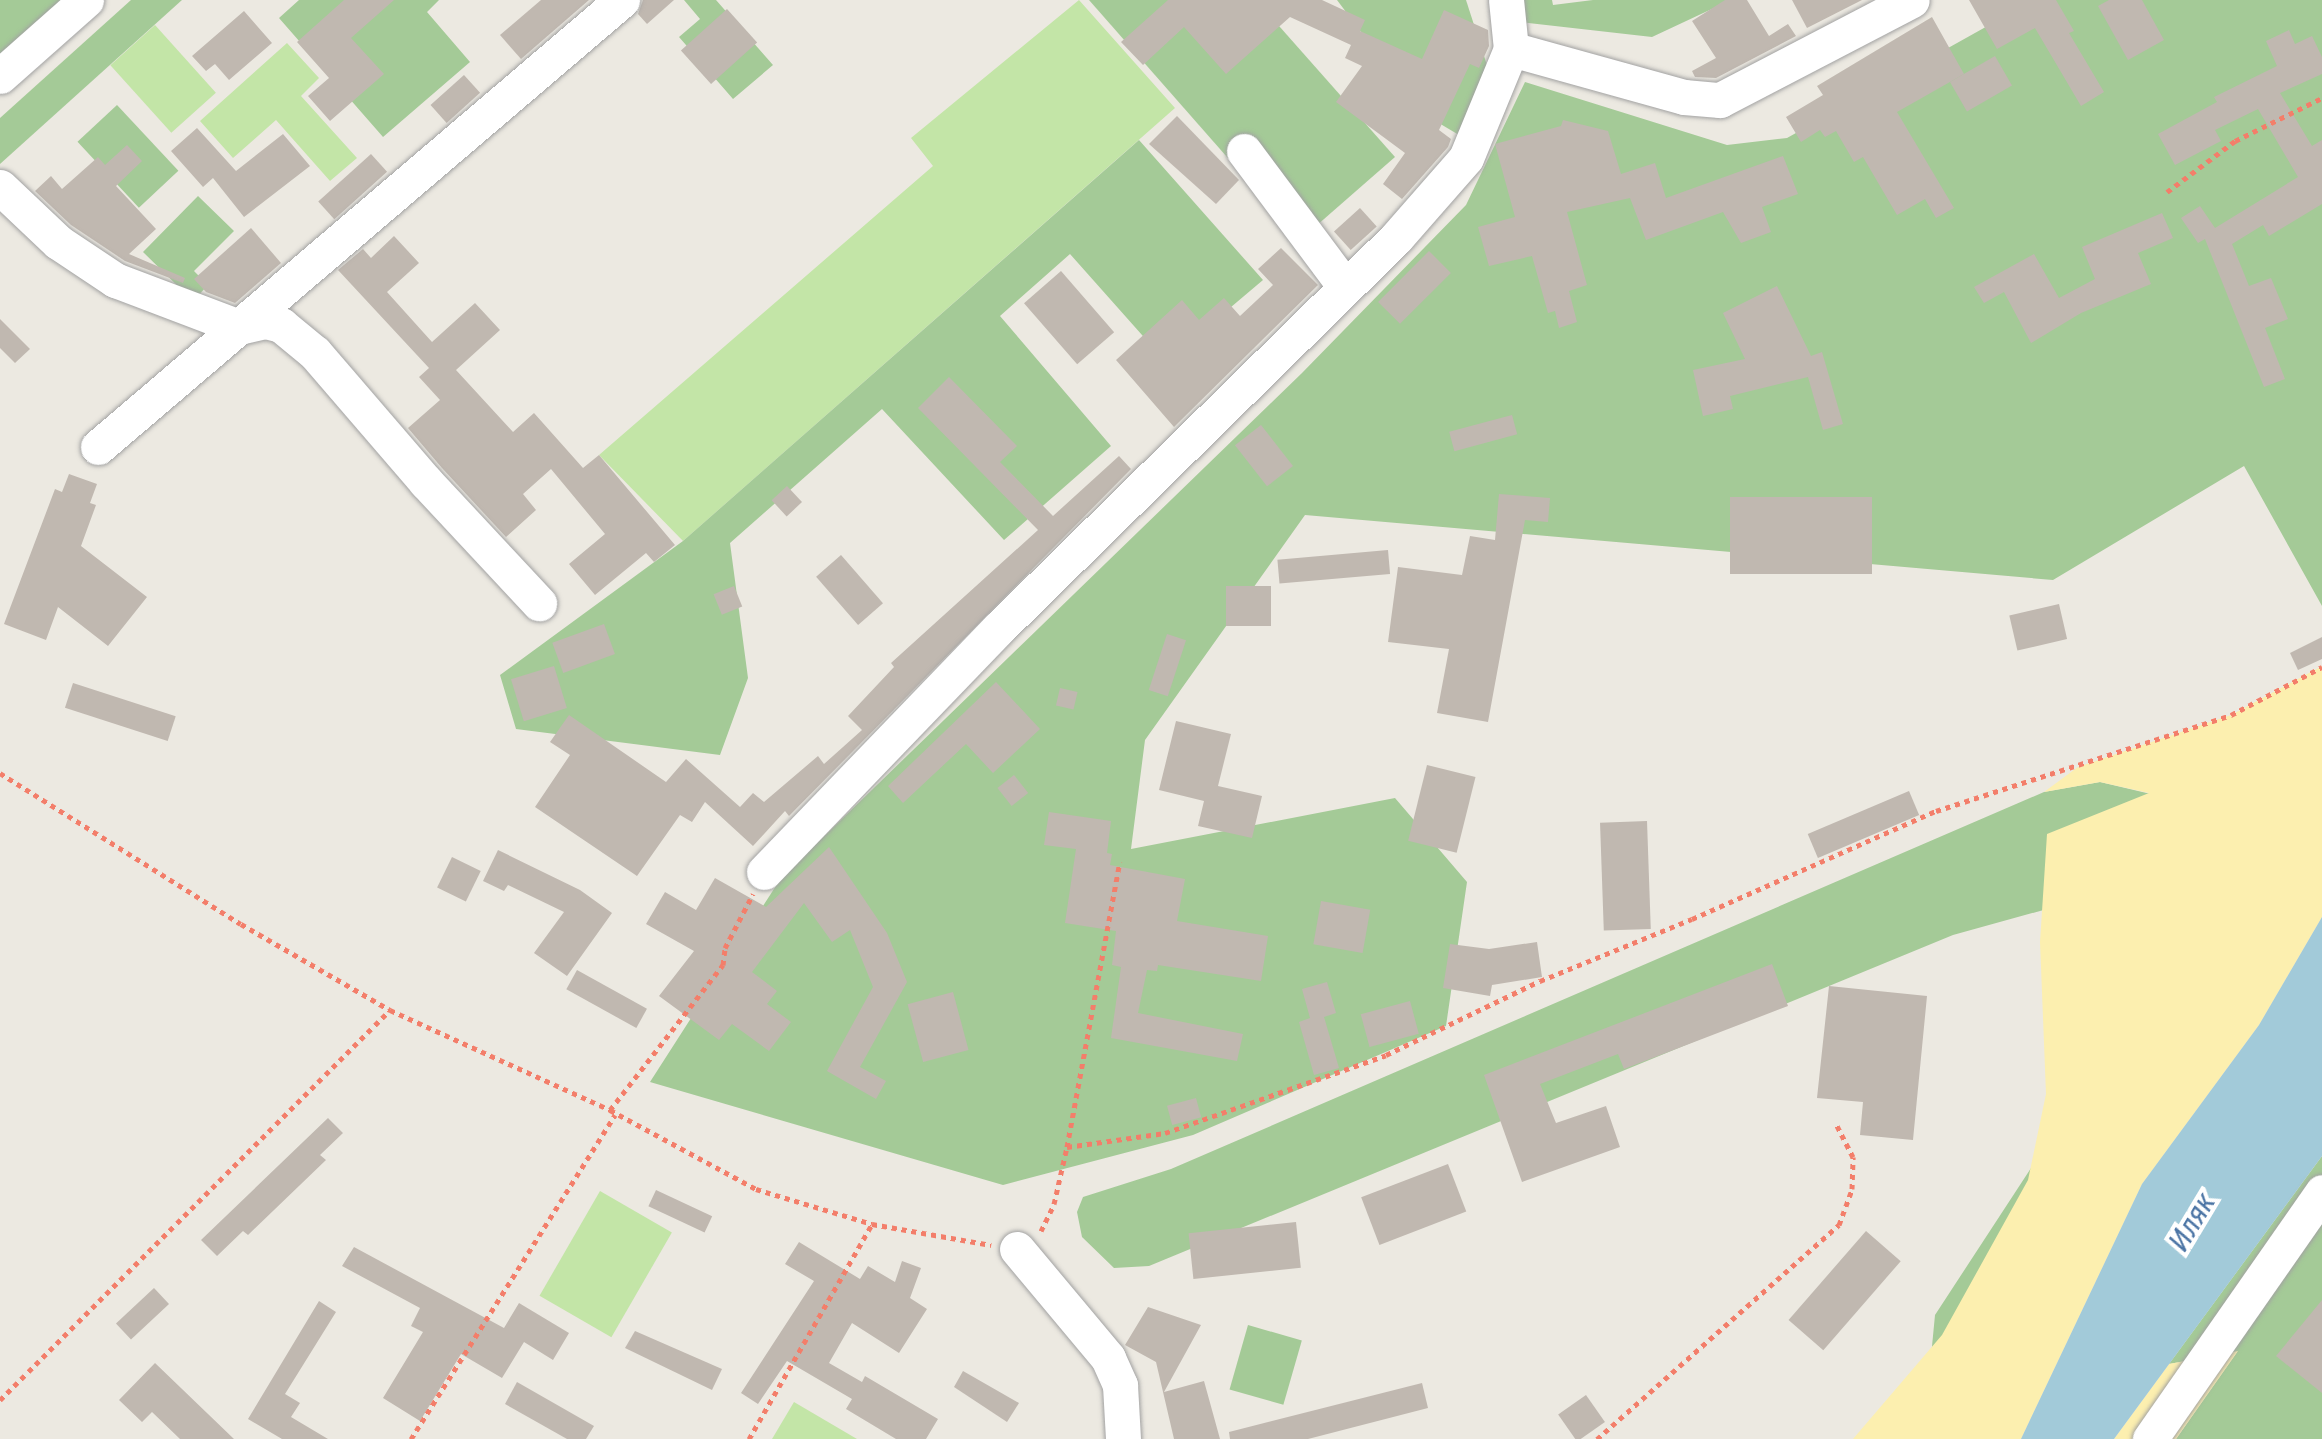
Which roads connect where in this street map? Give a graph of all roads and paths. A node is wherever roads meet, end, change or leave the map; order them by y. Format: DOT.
graph roads {
  1 [pos="86,0"];
  2 [pos="622,0"];
  3 [pos="1506,0"];
  4 [pos="1912,0"];
  5 [pos="1511,50"];
  6 [pos="0,76"];
  7 [pos="2322,98"];
  8 [pos="1244,151"];
  9 [pos="0,188"];
  10 [pos="2167,192"];
  11 [pos="1344,285"];
  12 [pos="239,328"];
  13 [pos="98,447"];
  14 [pos="540,602"];
  15 [pos="2322,666"];
  16 [pos="0,772"];
  17 [pos="1120,862"];
  18 [pos="764,872"];
  19 [pos="390,1010"];
  20 [pos="612,1112"];
  21 [pos="1836,1124"];
  22 [pos="1067,1147"];
  23 [pos="2322,1192"];
  24 [pos="872,1224"];
  25 [pos="1016,1249"];
  26 [pos="0,1400"];
  27 [pos="410,1439"];
  28 [pos="749,1439"];
  29 [pos="1124,1439"];
  30 [pos="1597,1439"];
  31 [pos="2150,1439"];
  1 -- 6 [label="street"];
  2 -- 12 [label="street"];
  3 -- 5 [label="street"];
  4 -- 5 [label="street"];
  5 -- 11 [label="street"];
  7 -- 10 [label="path"];
  8 -- 11 [label="street"];
  9 -- 12 [label="street"];
  11 -- 18 [label="street"];
  12 -- 13 [label="street"];
  12 -- 14 [label="street"];
  15 -- 22 [label="path"];
  16 -- 19 [label="path"];
  17 -- 22 [label="path"];
  18 -- 20 [label="path"];
  19 -- 20 [label="path"];
  19 -- 26 [label="path"];
  20 -- 24 [label="path"];
  20 -- 27 [label="path"];
  21 -- 30 [label="path"];
  22 -- 25 [label="path"];
  23 -- 31 [label="street"];
  24 -- 25 [label="path"];
  24 -- 28 [label="path"];
  25 -- 29 [label="street"];
}
